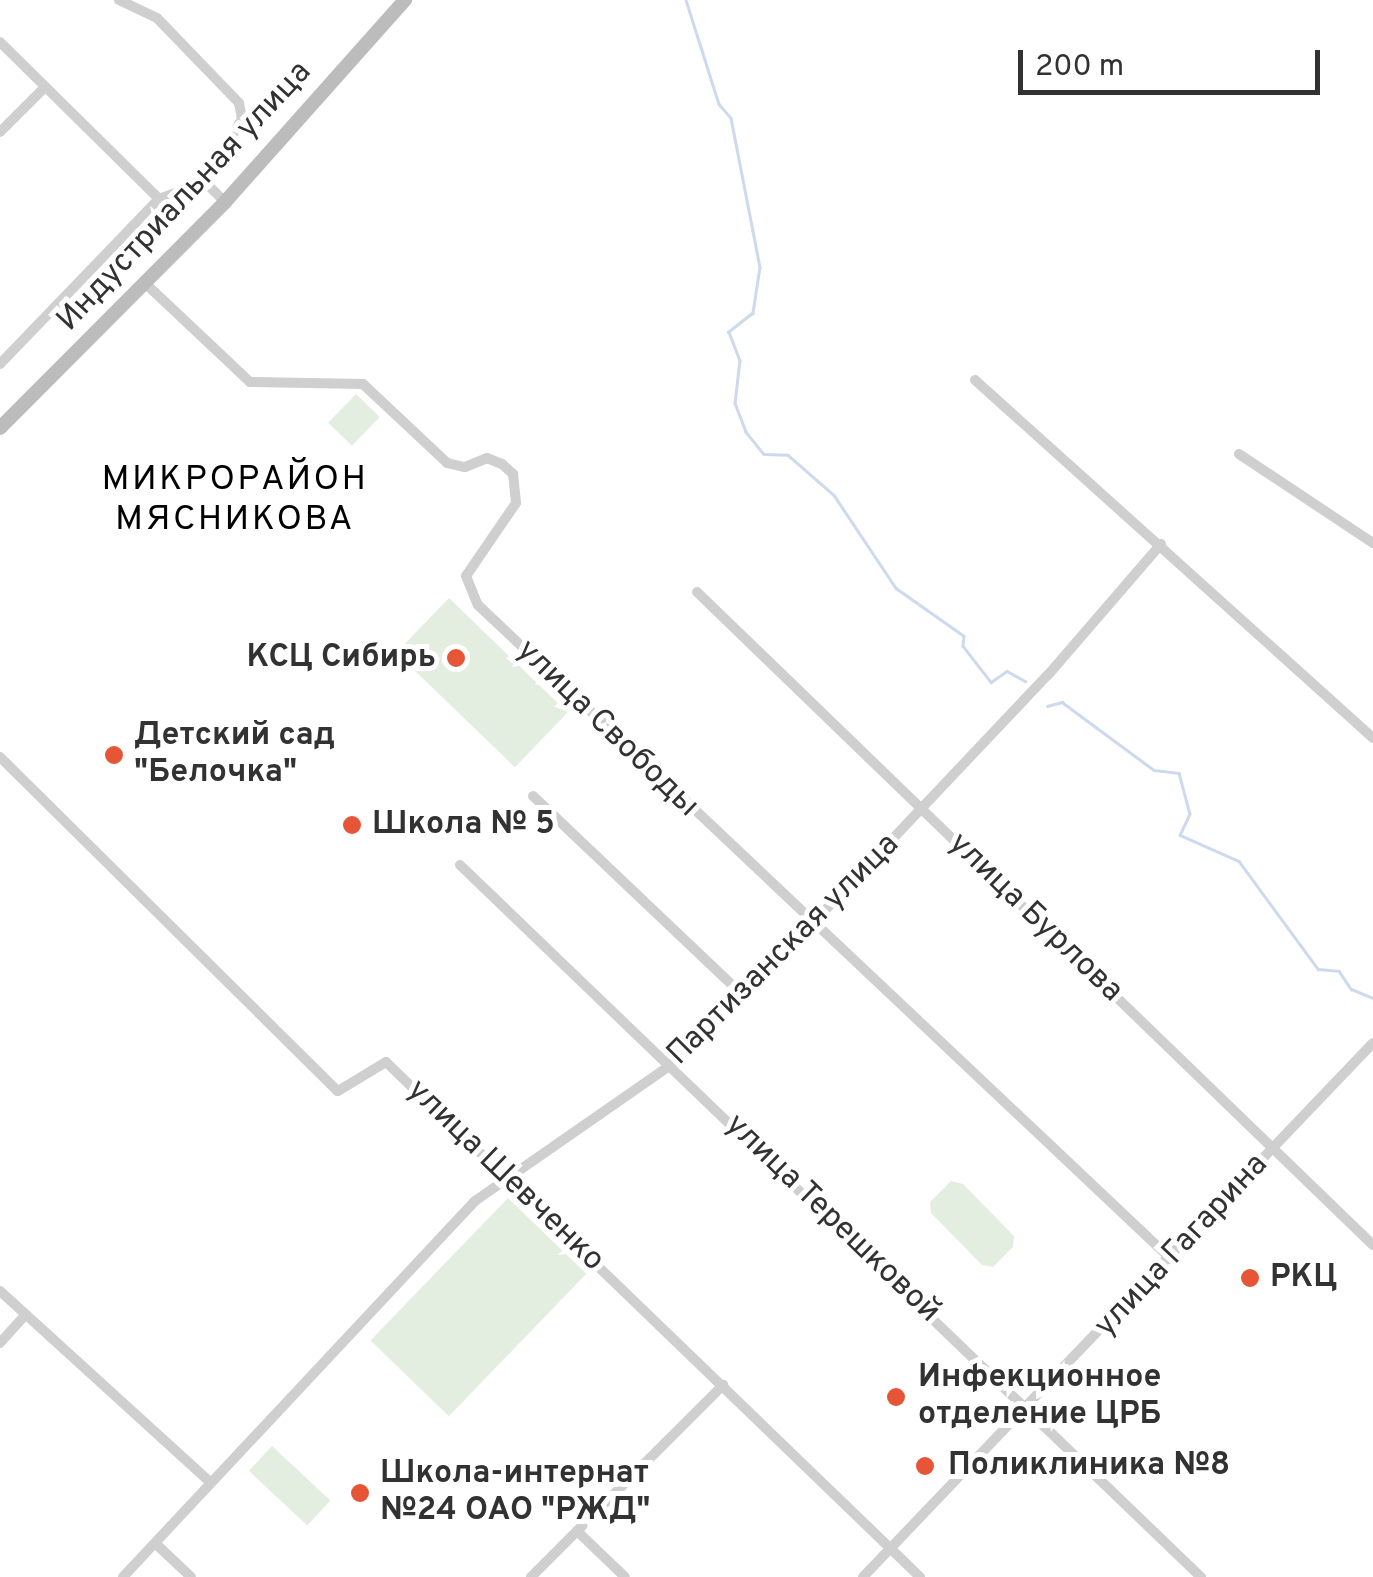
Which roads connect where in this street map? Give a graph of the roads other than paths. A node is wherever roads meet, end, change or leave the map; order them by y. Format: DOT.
graph roads {
  1 [pos="119,0"];
  2 [pos="405,0"];
  3 [pos="0,42"];
  4 [pos="46,87"];
  5 [pos="0,132"];
  6 [pos="205,182"];
  7 [pos="159,199"];
  8 [pos="225,202"];
  9 [pos="146,284"];
  10 [pos="0,364"];
  11 [pos="975,380"];
  12 [pos="0,428"];
  13 [pos="1239,454"];
  14 [pos="1373,543"];
  15 [pos="1161,544"];
  16 [pos="696,592"];
  17 [pos="1373,738"];
  18 [pos="0,757"];
  19 [pos="534,796"];
  20 [pos="924,810"];
  21 [pos="460,864"];
  22 [pos="812,926"];
  23 [pos="744,996"];
  24 [pos="1373,1042"];
  25 [pos="671,1065"];
  26 [pos="1273,1150"];
  27 [pos="504,1176"];
  28 [pos="1373,1245"];
  29 [pos="1171,1259"];
  30 [pos="0,1291"];
  31 [pos="26,1316"];
  32 [pos="0,1343"];
  33 [pos="723,1385"];
  34 [pos="1030,1408"];
  35 [pos="210,1483"];
  36 [pos="577,1531"];
  37 [pos="156,1544"];
  38 [pos="890,1549"];
  39 [pos="123,1577"];
  40 [pos="190,1577"];
  41 [pos="531,1577"];
  42 [pos="625,1577"];
  43 [pos="863,1577"];
  44 [pos="920,1577"];
  45 [pos="1201,1577"];
  1 -- 6 [label="street"];
  2 -- 8 [label="street, Индустриальная улица"];
  3 -- 4 [label="street"];
  4 -- 5 [label="street"];
  4 -- 7 [label="street"];
  6 -- 7 [label="street"];
  6 -- 8 [label="street"];
  7 -- 10 [label="street, Индустриальная улица"];
  8 -- 9 [label="street, Индустриальная улица"];
  9 -- 12 [label="street, Индустриальная улица"];
  9 -- 22 [label="street, улица Свободы"];
  11 -- 15 [label="street"];
  13 -- 14 [label="street"];
  15 -- 17 [label="street"];
  15 -- 20 [label="street, Партизанская улица"];
  16 -- 20 [label="street, улица Бурлова"];
  18 -- 27 [label="street, улица Шевченко"];
  19 -- 23 [label="street"];
  20 -- 22 [label="street, Партизанская улица"];
  20 -- 26 [label="street, улица Бурлова"];
  21 -- 25 [label="street, улица Терешковой"];
  22 -- 23 [label="street, Партизанская улица"];
  22 -- 29 [label="street, улица Свободы"];
  23 -- 25 [label="street, Партизанская улица"];
  24 -- 26 [label="street, улица Гагарина"];
  25 -- 27 [label="street, Партизанская улица"];
  25 -- 34 [label="street, улица Терешковой"];
  26 -- 28 [label="street, улица Бурлова"];
  26 -- 29 [label="street, улица Гагарина"];
  27 -- 33 [label="street, улица Шевченко"];
  27 -- 35 [label="street, Партизанская улица"];
  29 -- 34 [label="street, улица Гагарина"];
  30 -- 31 [label="street"];
  31 -- 32 [label="street"];
  31 -- 35 [label="street"];
  33 -- 36 [label="street"];
  33 -- 38 [label="street, улица Шевченко"];
  34 -- 38 [label="street, улица Гагарина"];
  34 -- 45 [label="street, улица Терешковой"];
  35 -- 37 [label="street, Партизанская улица"];
  36 -- 41 [label="street"];
  36 -- 42 [label="street"];
  37 -- 39 [label="street, Партизанская улица"];
  37 -- 40 [label="street"];
  38 -- 43 [label="street, улица Гагарина"];
  38 -- 44 [label="street, улица Шевченко"];
}
